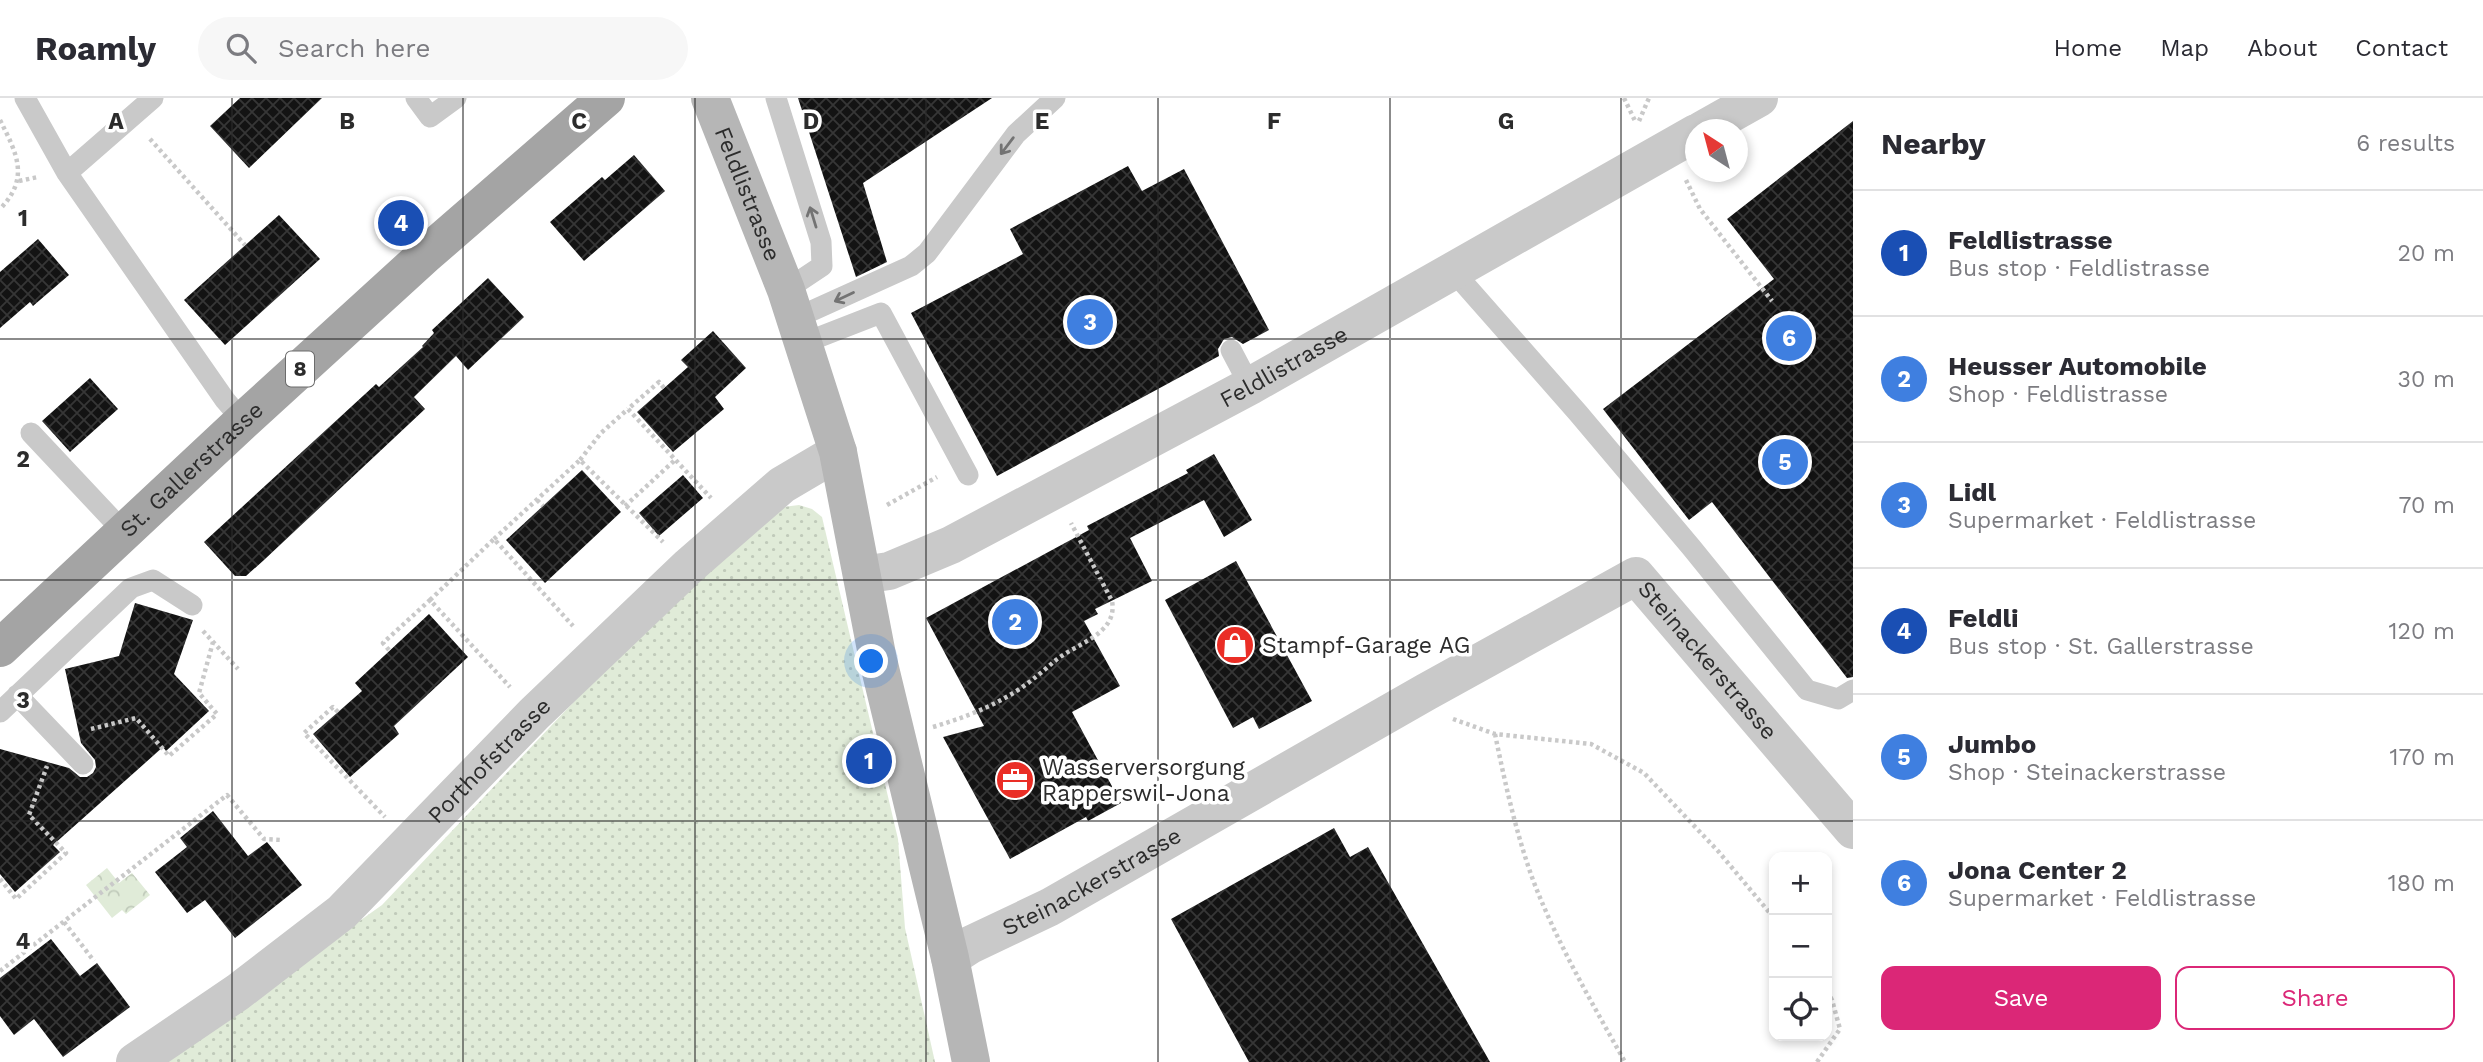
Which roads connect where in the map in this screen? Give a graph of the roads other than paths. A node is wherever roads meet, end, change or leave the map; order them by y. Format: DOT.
graph roads {
  1 [pos="25,98"];
  2 [pos="153,98"];
  3 [pos="416,98"];
  4 [pos="456,98"];
  5 [pos="606,98"];
  6 [pos="710,98"];
  7 [pos="776,98"];
  8 [pos="1055,98"];
  9 [pos="1759,98"];
  10 [pos="1721,119"];
  11 [pos="1685,139"];
  12 [pos="67,173"];
  13 [pos="1453,271"];
  14 [pos="795,317"];
  15 [pos="1231,350"];
  16 [pos="1250,386"];
  17 [pos="243,421"];
  18 [pos="31,433"];
  19 [pos="838,452"];
  20 [pos="965,469"];
  21 [pos="124,532"];
  22 [pos="862,575"];
  23 [pos="192,605"];
  24 [pos="0,648"];
  25 [pos="1853,690"];
  26 [pos="17,695"];
  27 [pos="0,712"];
  28 [pos="83,764"];
  29 [pos="1853,830"];
  30 [pos="950,958"];
  31 [pos="135,1062"];
  32 [pos="971,1062"];
  1 -- 12 [label="lane"];
  2 -- 12 [label="lane"];
  3 -- 4 [label="lane"];
  5 -- 17 [label="main road, St. Gallerstrasse / 8"];
  6 -- 14 [label="street, Feldlistrasse"];
  14 -- 7 [label="lane, one-way"];
  8 -- 14 [label="lane, one-way"];
  9 -- 10 [label="street, Feldlistrasse"];
  11 -- 13 [label="street, Feldlistrasse"];
  12 -- 17 [label="lane"];
  13 -- 16 [label="street, Feldlistrasse"];
  13 -- 25 [label="lane"];
  14 -- 19 [label="street, Feldlistrasse"];
  14 -- 20 [label="lane"];
  15 -- 16 [label="lane"];
  16 -- 22 [label="street, Feldlistrasse"];
  17 -- 21 [label="main road, St. Gallerstrasse / 8"];
  18 -- 21 [label="lane"];
  19 -- 22 [label="street, Feldlistrasse"];
  19 -- 31 [label="street, Porthofstrasse"];
  21 -- 24 [label="main road, St. Gallerstrasse / 8"];
  22 -- 30 [label="street, Feldlistrasse"];
  23 -- 26 [label="lane"];
  26 -- 27 [label="lane"];
  26 -- 28 [label="lane"];
  29 -- 30 [label="street, Steinackerstrasse"];
  30 -- 32 [label="street, Feldlistrasse"];
}
